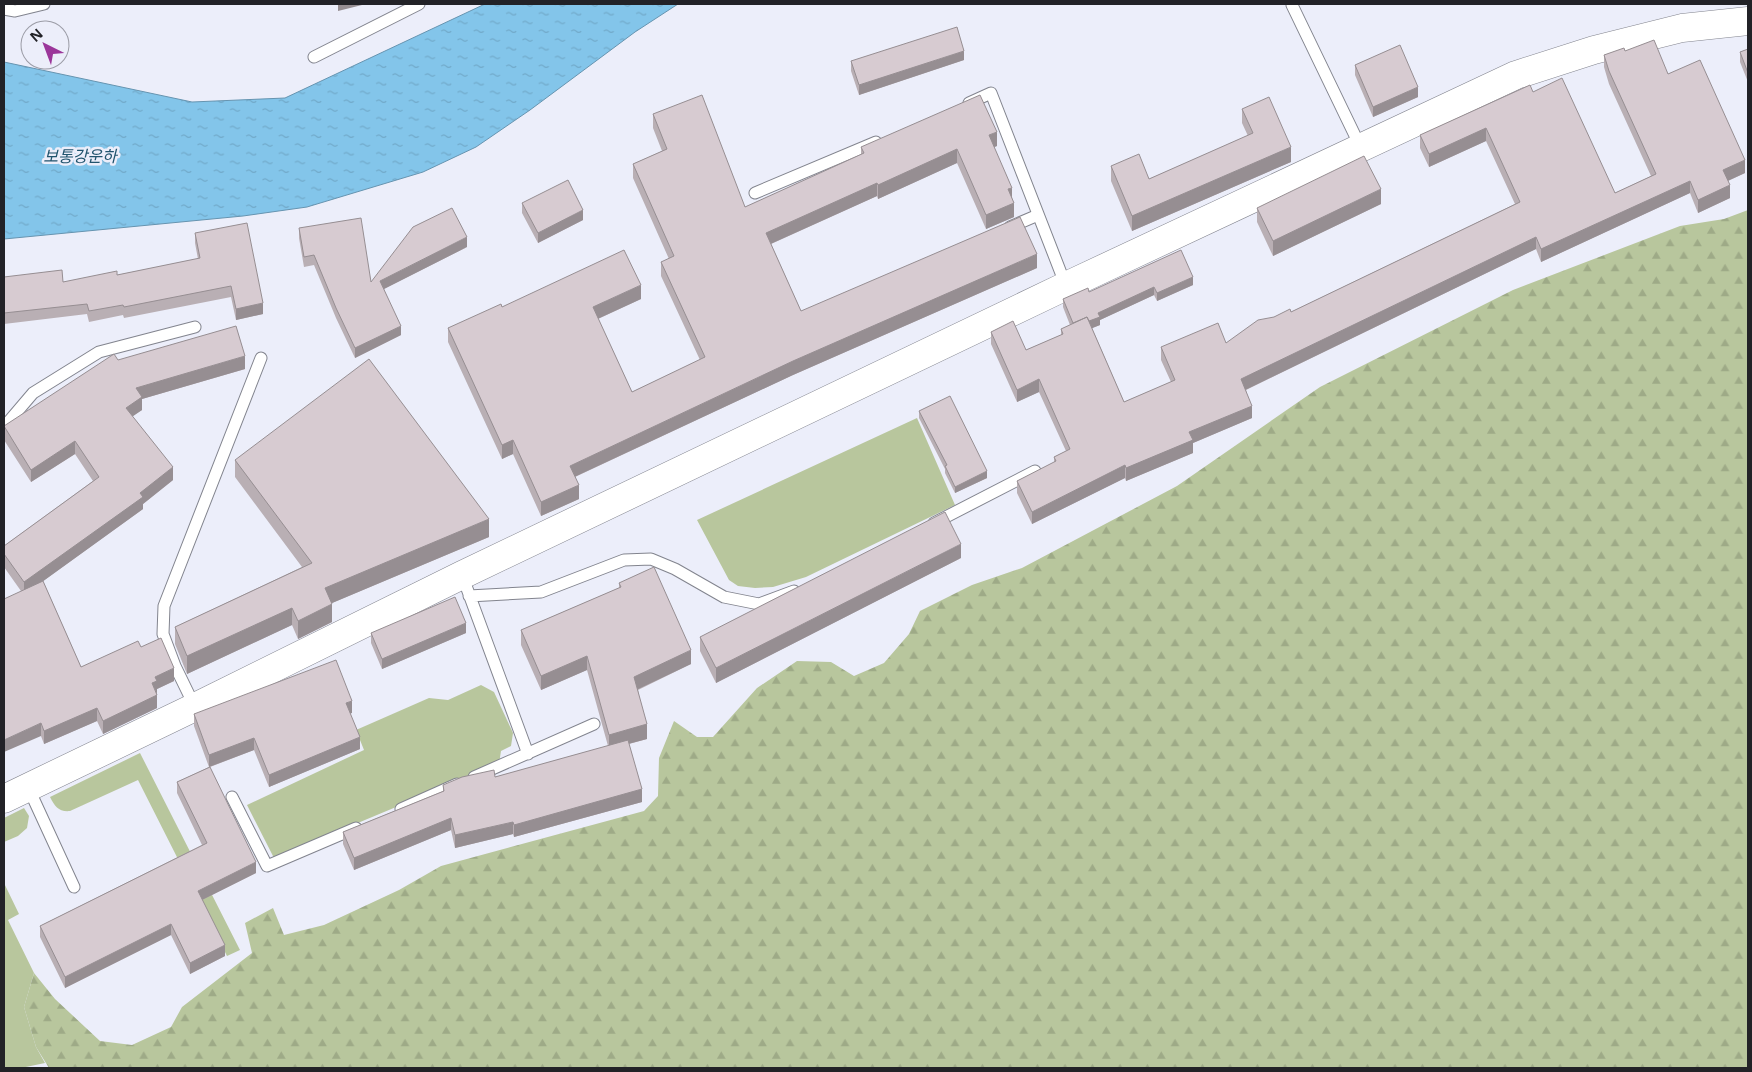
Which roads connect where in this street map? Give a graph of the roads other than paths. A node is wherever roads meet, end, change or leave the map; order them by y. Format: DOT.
graph roads {
  1 [pos="44,4"];
  2 [pos="419,4"];
  3 [pos="1292,5"];
  4 [pos="4,9"];
  5 [pos="1748,21"];
  6 [pos="314,57"];
  7 [pos="954,109"];
  8 [pos="891,136"];
  9 [pos="1361,148"];
  10 [pos="755,193"];
  11 [pos="1038,215"];
  12 [pos="1003,230"];
  13 [pos="1066,286"];
  14 [pos="194,327"];
  15 [pos="261,358"];
  16 [pos="4,427"];
  17 [pos="1035,471"];
  18 [pos="921,530"];
  19 [pos="465,586"];
  20 [pos="808,586"];
  21 [pos="195,707"];
  22 [pos="594,724"];
  23 [pos="528,754"];
  24 [pos="28,787"];
  25 [pos="232,797"];
  26 [pos="4,799"];
  27 [pos="393,812"];
  28 [pos="366,824"];
  29 [pos="74,887"];
  1 -- 4 [label="lane"];
  2 -- 6 [label="lane"];
  3 -- 9 [label="lane"];
  5 -- 9 [label="street"];
  7 -- 11 [label="lane"];
  8 -- 10 [label="lane"];
  9 -- 13 [label="street"];
  11 -- 12 [label="lane"];
  11 -- 13 [label="lane"];
  13 -- 19 [label="street"];
  14 -- 16 [label="lane"];
  15 -- 21 [label="lane"];
  17 -- 18 [label="lane"];
  19 -- 20 [label="lane"];
  19 -- 21 [label="street"];
  19 -- 23 [label="lane"];
  21 -- 24 [label="street"];
  22 -- 23 [label="lane"];
  23 -- 27 [label="lane"];
  24 -- 26 [label="street"];
  24 -- 29 [label="lane"];
  25 -- 28 [label="lane"];
}
